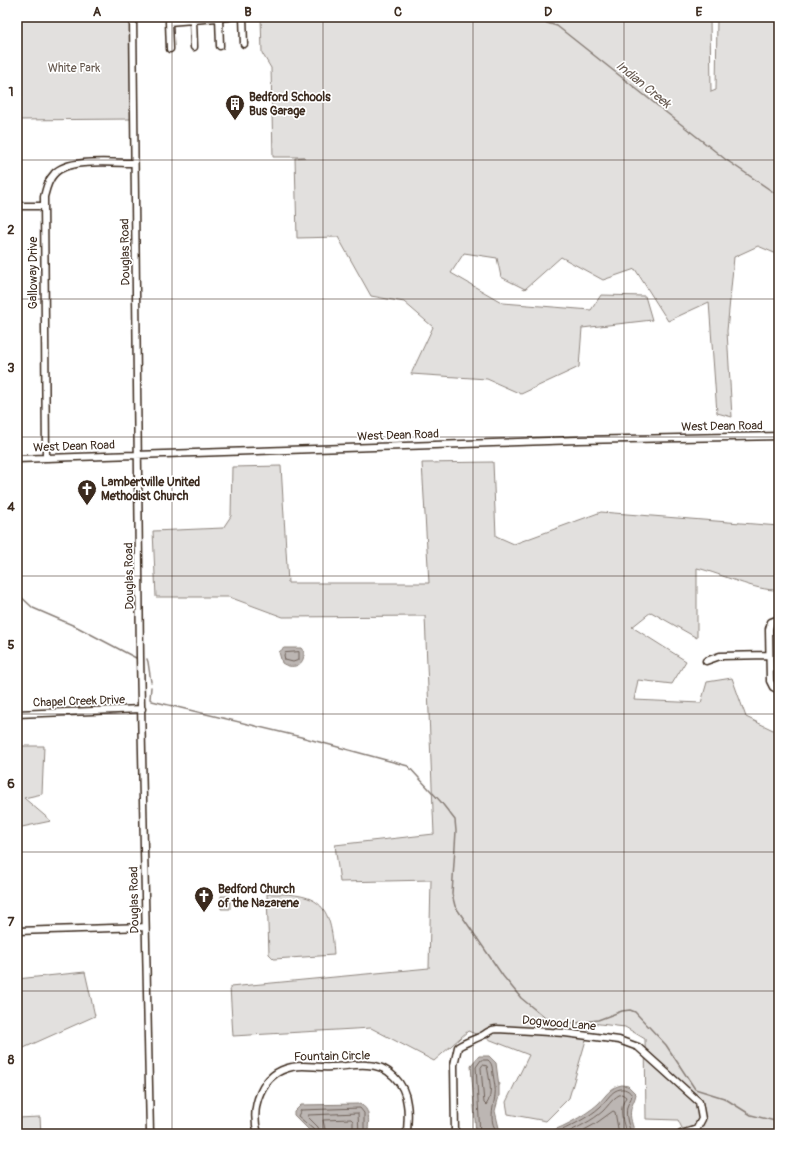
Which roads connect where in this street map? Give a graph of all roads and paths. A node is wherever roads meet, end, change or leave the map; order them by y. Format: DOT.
graph roads {
  1 [pos="133,17"];
  2 [pos="217,17"];
  3 [pos="229,17"];
  4 [pos="243,17"];
  5 [pos="191,19"];
  6 [pos="244,44"];
  7 [pos="220,46"];
  8 [pos="194,47"];
  9 [pos="170,49"];
  10 [pos="134,163"];
  11 [pos="17,206"];
  12 [pos="44,206"];
  13 [pos="779,436"];
  14 [pos="138,454"];
  15 [pos="46,458"];
  16 [pos="17,459"];
  17 [pos="779,619"];
  18 [pos="769,655"];
  19 [pos="706,661"];
  20 [pos="779,690"];
  21 [pos="142,709"];
  22 [pos="17,714"];
  23 [pos="145,927"];
  24 [pos="17,931"];
  25 [pos="695,1131"];
  26 [pos="150,1134"];
  27 [pos="258,1134"];
  28 [pos="407,1134"];
  29 [pos="455,1134"];
  30 [pos="681,1134"];
  1 -- 10 [label="street, Douglas Road"];
  2 -- 3 [label="street"];
  2 -- 5 [label="street"];
  2 -- 7 [label="street"];
  4 -- 6 [label="street"];
  5 -- 8 [label="street"];
  5 -- 9 [label="street"];
  10 -- 12 [label="street, Galloway Drive"];
  10 -- 14 [label="street, Douglas Road"];
  11 -- 12 [label="street"];
  12 -- 15 [label="street, Galloway Drive"];
  13 -- 14 [label="street, West Dean Road"];
  14 -- 15 [label="street, West Dean Road"];
  14 -- 21 [label="street, Douglas Road"];
  15 -- 16 [label="street, West Dean Road"];
  17 -- 18 [label="street"];
  18 -- 19 [label="street"];
  18 -- 20 [label="street"];
  21 -- 22 [label="street, Chapel Creek Drive"];
  21 -- 23 [label="street, Douglas Road"];
  23 -- 24 [label="street"];
  23 -- 26 [label="street, Douglas Road"];
  25 -- 29 [label="street, Dogwood Lane"];
  25 -- 30 [label="street, Dogwood Lane"];
  27 -- 28 [label="street, Fountain Circle"];
}
